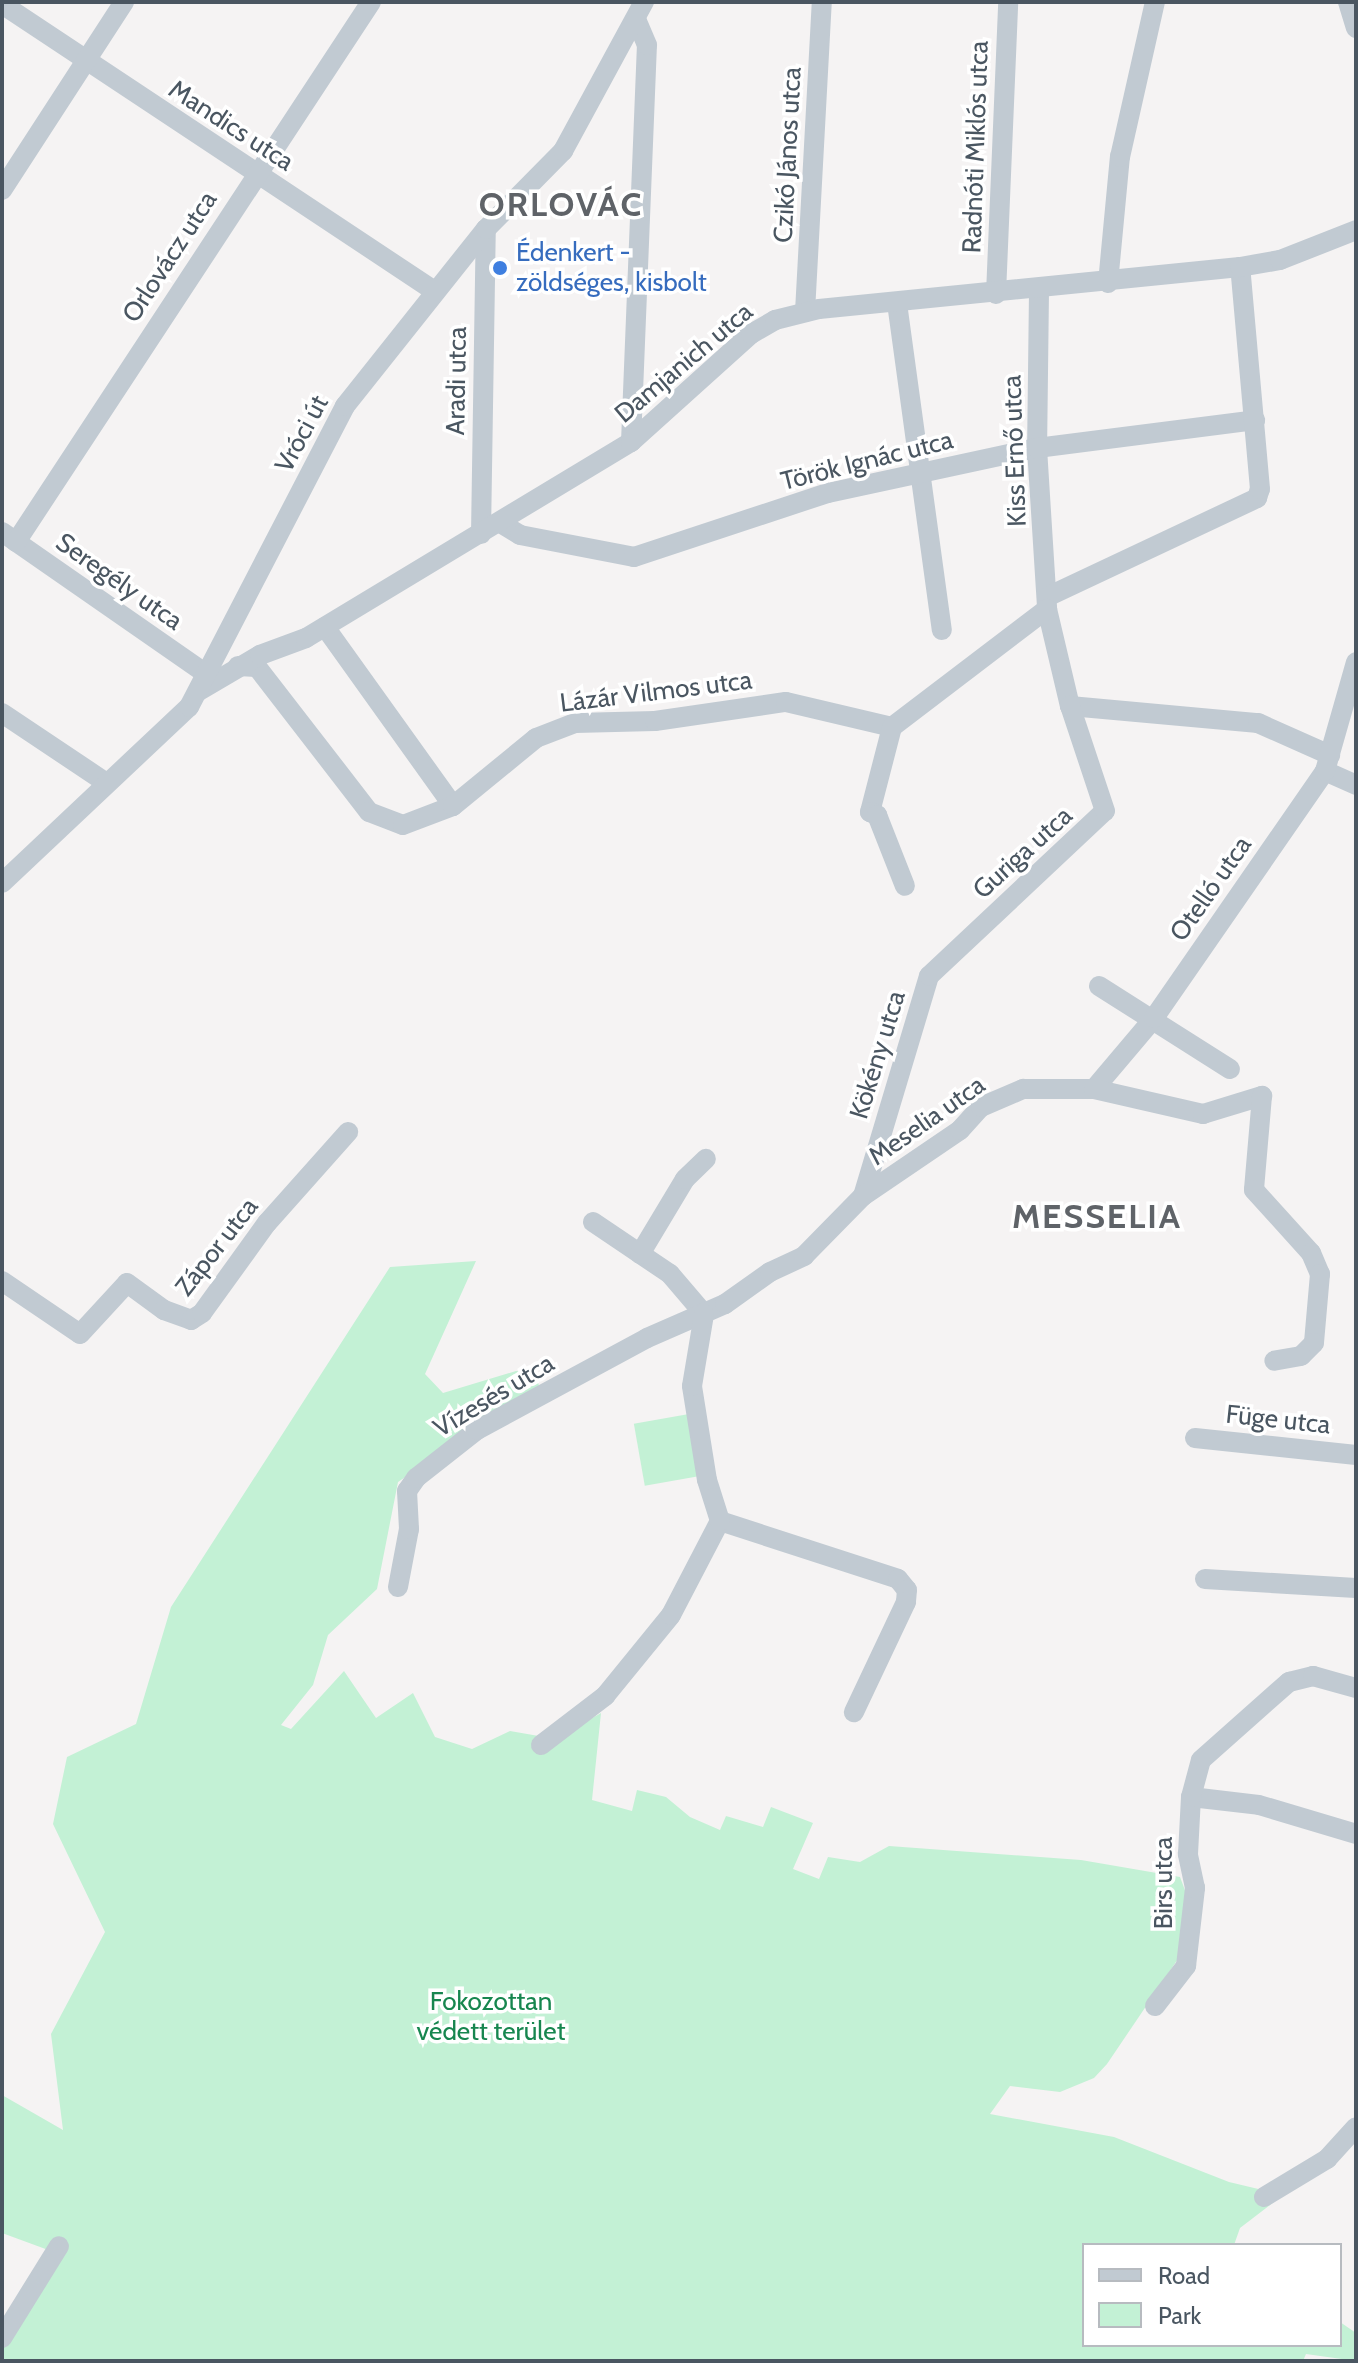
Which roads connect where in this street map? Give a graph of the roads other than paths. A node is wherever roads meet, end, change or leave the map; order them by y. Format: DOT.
graph roads {
  1 [pos="124,2"];
  2 [pos="371,2"];
  3 [pos="822,2"];
  4 [pos="1008,2"];
  5 [pos="1155,2"];
  6 [pos="1348,2"];
  7 [pos="2,4"];
  8 [pos="640,10"];
  9 [pos="1356,28"];
  10 [pos="86,62"];
  11 [pos="256,173"];
  12 [pos="2,190"];
  13 [pos="486,229"];
  14 [pos="1356,230"];
  15 [pos="1240,267"];
  16 [pos="1108,283"];
  17 [pos="433,290"];
  18 [pos="1039,291"];
  19 [pos="996,294"];
  20 [pos="897,303"];
  21 [pos="805,312"];
  22 [pos="1255,420"];
  23 [pos="631,442"];
  24 [pos="1037,448"];
  25 [pos="917,474"];
  26 [pos="502,524"];
  27 [pos="481,534"];
  28 [pos="9,537"];
  29 [pos="1048,602"];
  30 [pos="325,627"];
  31 [pos="942,630"];
  32 [pos="218,652"];
  33 [pos="1356,662"];
  34 [pos="240,667"];
  35 [pos="202,682"];
  36 [pos="1352,705"];
  37 [pos="1070,706"];
  38 [pos="2,713"];
  39 [pos="892,727"];
  40 [pos="1328,763"];
  41 [pos="105,782"];
  42 [pos="1356,785"];
  43 [pos="453,806"];
  44 [pos="2,852"];
  45 [pos="20,865"];
  46 [pos="2,883"];
  47 [pos="905,886"];
  48 [pos="929,976"];
  49 [pos="1099,986"];
  50 [pos="1154,1018"];
  51 [pos="1230,1069"];
  52 [pos="1094,1089"];
  53 [pos="348,1132"];
  54 [pos="706,1159"];
  55 [pos="863,1196"];
  56 [pos="593,1222"];
  57 [pos="640,1254"];
  58 [pos="2,1281"];
  59 [pos="704,1314"];
  60 [pos="1274,1361"];
  61 [pos="1195,1438"];
  62 [pos="1356,1455"];
  63 [pos="720,1521"];
  64 [pos="1205,1579"];
  65 [pos="398,1587"];
  66 [pos="1356,1588"];
  67 [pos="1356,1688"];
  68 [pos="854,1712"];
  69 [pos="541,1745"];
  70 [pos="1191,1797"];
  71 [pos="1356,1834"];
  72 [pos="1155,2006"];
  73 [pos="1356,2127"];
  74 [pos="1264,2197"];
  75 [pos="59,2246"];
  76 [pos="2,2338"];
  1 -- 10 [label="street"];
  2 -- 11 [label="street, Orlovácz utca"];
  3 -- 21 [label="street, Czikó János utca"];
  4 -- 19 [label="street, Radnóti Miklós utca"];
  5 -- 16 [label="street"];
  6 -- 9 [label="street"];
  7 -- 10 [label="street, Mandics utca"];
  8 -- 13 [label="street, Vróci út"];
  8 -- 23 [label="street"];
  10 -- 11 [label="street, Mandics utca"];
  10 -- 12 [label="street"];
  11 -- 17 [label="street, Mandics utca"];
  11 -- 28 [label="street, Orlovácz utca"];
  13 -- 17 [label="street, Vróci út"];
  13 -- 27 [label="street, Aradi utca"];
  14 -- 15 [label="street, Damjanich utca"];
  15 -- 16 [label="street, Damjanich utca"];
  15 -- 22 [label="street"];
  16 -- 18 [label="street, Damjanich utca"];
  17 -- 32 [label="street, Vróci út"];
  18 -- 19 [label="street, Damjanich utca"];
  18 -- 24 [label="street, Kiss Ernő utca"];
  19 -- 20 [label="street, Damjanich utca"];
  20 -- 21 [label="street, Damjanich utca"];
  20 -- 25 [label="street"];
  21 -- 23 [label="street, Damjanich utca"];
  22 -- 24 [label="street, Török Ignác utca"];
  22 -- 29 [label="street"];
  23 -- 26 [label="street, Damjanich utca"];
  24 -- 25 [label="street, Török Ignác utca"];
  24 -- 29 [label="street, Kiss Ernő utca"];
  25 -- 26 [label="street, Török Ignác utca"];
  25 -- 31 [label="street"];
  26 -- 27 [label="street, Damjanich utca"];
  27 -- 30 [label="street, Damjanich utca"];
  28 -- 35 [label="street, Seregély utca"];
  29 -- 37 [label="street, Kiss Ernő utca"];
  29 -- 39 [label="street"];
  30 -- 34 [label="street, Damjanich utca"];
  30 -- 43 [label="street"];
  32 -- 34 [label="street"];
  32 -- 35 [label="street, Vróci út"];
  33 -- 36 [label="street, Otelló utca"];
  34 -- 35 [label="street, Damjanich utca"];
  34 -- 43 [label="street, Lázár Vilmos utca"];
  35 -- 41 [label="street, Vróci út"];
  36 -- 40 [label="street, Otelló utca"];
  37 -- 40 [label="street"];
  37 -- 48 [label="street, Guriga utca"];
  38 -- 41 [label="street"];
  39 -- 43 [label="street, Lázár Vilmos utca"];
  39 -- 47 [label="street"];
  40 -- 42 [label="street"];
  40 -- 50 [label="street, Otelló utca"];
  41 -- 45 [label="street, Vróci út"];
  44 -- 45 [label="street"];
  45 -- 46 [label="street, Vróci út"];
  48 -- 55 [label="street, Kökény utca"];
  49 -- 50 [label="street"];
  50 -- 51 [label="street"];
  50 -- 52 [label="street, Otelló utca"];
  52 -- 55 [label="street, Meselia utca"];
  52 -- 60 [label="street, Meselia utca"];
  53 -- 58 [label="street, Zápor utca"];
  54 -- 57 [label="street"];
  55 -- 59 [label="street, Meselia utca"];
  56 -- 57 [label="street"];
  57 -- 59 [label="street"];
  59 -- 63 [label="street"];
  59 -- 65 [label="street, Vízesés utca"];
  61 -- 62 [label="street, Füge utca"];
  63 -- 68 [label="street"];
  63 -- 69 [label="street"];
  64 -- 66 [label="street"];
  67 -- 70 [label="street, Birs utca"];
  70 -- 71 [label="street"];
  70 -- 72 [label="street, Birs utca"];
  73 -- 74 [label="street"];
  75 -- 76 [label="street"];
}
